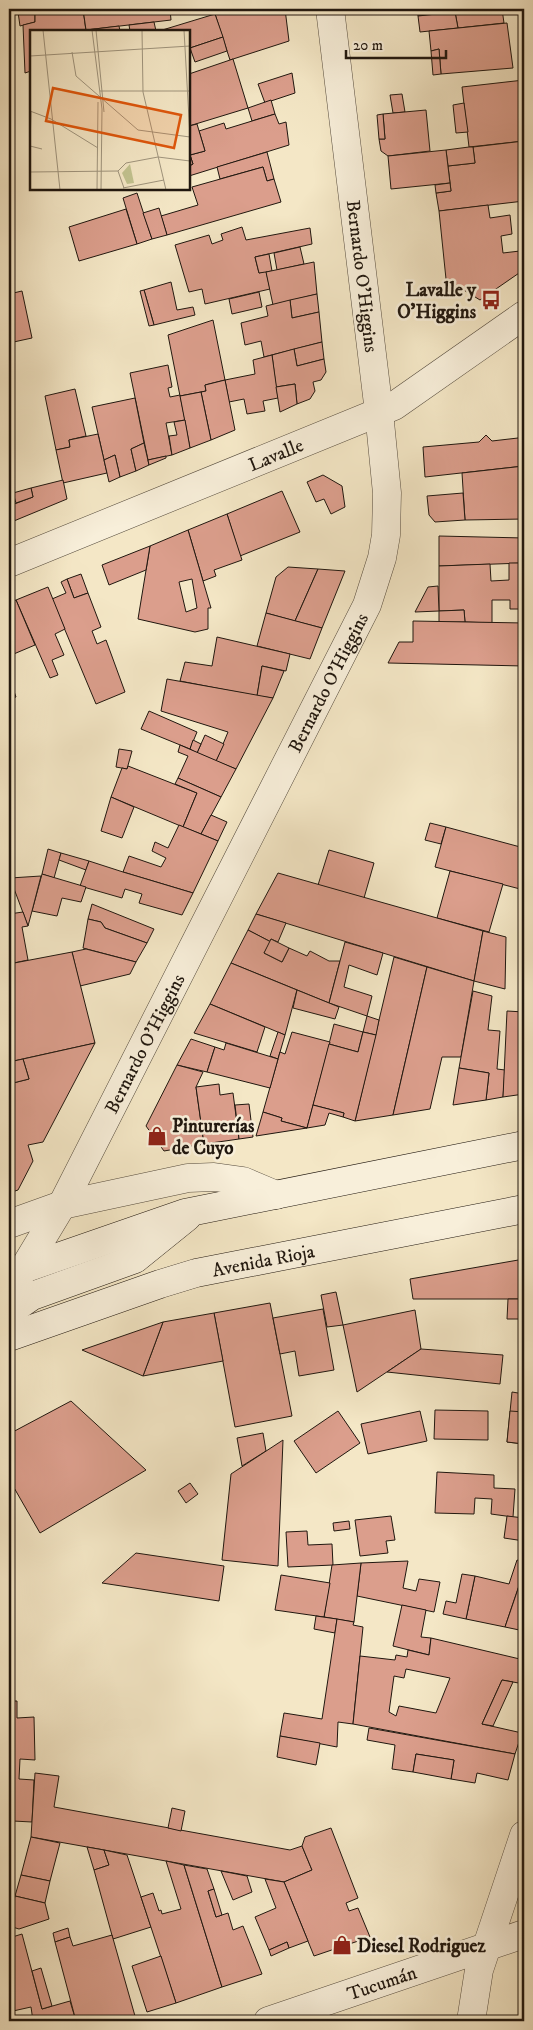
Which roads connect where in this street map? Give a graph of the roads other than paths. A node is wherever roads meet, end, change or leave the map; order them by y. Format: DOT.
graph roads {
  1 [pos="330,9"];
  2 [pos="524,315"];
  3 [pos="379,412"];
  4 [pos="9,563"];
  5 [pos="524,1145"];
  6 [pos="276,1194"];
  7 [pos="62,1205"];
  8 [pos="524,1209"];
  9 [pos="199,1210"];
  10 [pos="9,1224"];
  11 [pos="16,1271"];
  12 [pos="9,1293"];
  13 [pos="9,1312"];
  14 [pos="9,1337"];
  15 [pos="524,1835"];
  16 [pos="524,1934"];
  17 [pos="487,1947"];
  18 [pos="268,2021"];
  19 [pos="471,2021"];
  1 -- 3 [label="street, Bernardo O'Higgins"];
  2 -- 3 [label="street, Lavalle"];
  3 -- 4 [label="street, Lavalle"];
  3 -- 7 [label="street, Bernardo O'Higgins"];
  5 -- 6 [label="street"];
  6 -- 7 [label="street"];
  6 -- 9 [label="street"];
  7 -- 10 [label="street"];
  7 -- 11 [label="street, Bernardo O'Higgins"];
  8 -- 14 [label="street, Avenida Rioja"];
  9 -- 11 [label="street"];
  9 -- 13 [label="street"];
  11 -- 12 [label="street, Bernardo O'Higgins"];
  15 -- 17 [label="street"];
  16 -- 17 [label="street, Tucumán"];
  17 -- 18 [label="street, Tucumán"];
  17 -- 19 [label="street"];
}
